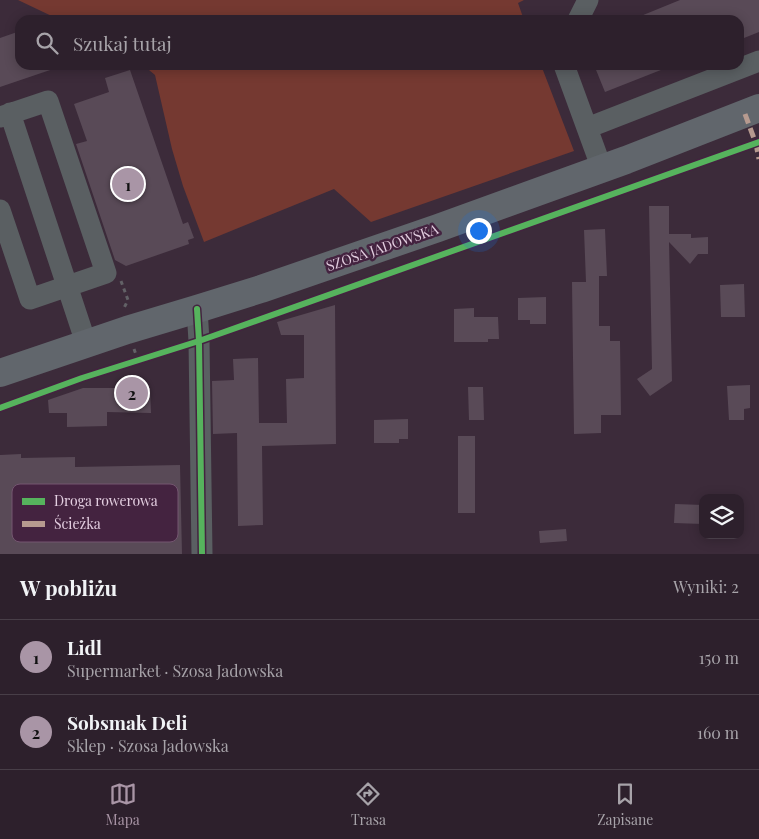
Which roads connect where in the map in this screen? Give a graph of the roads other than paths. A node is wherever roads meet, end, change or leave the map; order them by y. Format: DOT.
graph roads {
  1 [pos="588,0"];
  2 [pos="580,15"];
  3 [pos="759,61"];
  4 [pos="744,67"];
  5 [pos="566,70"];
  6 [pos="736,70"];
  7 [pos="759,108"];
  8 [pos="5,115"];
  9 [pos="587,128"];
  10 [pos="602,169"];
  11 [pos="0,210"];
  12 [pos="67,286"];
  13 [pos="197,310"];
  14 [pos="86,343"];
  15 [pos="0,373"];
  16 [pos="202,554"];
  1 -- 2 [label="street"];
  3 -- 4 [label="street"];
  5 -- 9 [label="street"];
  6 -- 9 [label="street"];
  7 -- 10 [label="main road, SZOSA JADOWSKA"];
  8 -- 12 [label="street"];
  8 -- 12 [label="street"];
  9 -- 10 [label="street"];
  10 -- 13 [label="main road, SZOSA JADOWSKA"];
  11 -- 12 [label="street"];
  12 -- 14 [label="street"];
  13 -- 14 [label="main road, SZOSA JADOWSKA"];
  13 -- 16 [label="street"];
  14 -- 15 [label="main road, SZOSA JADOWSKA"];
}
